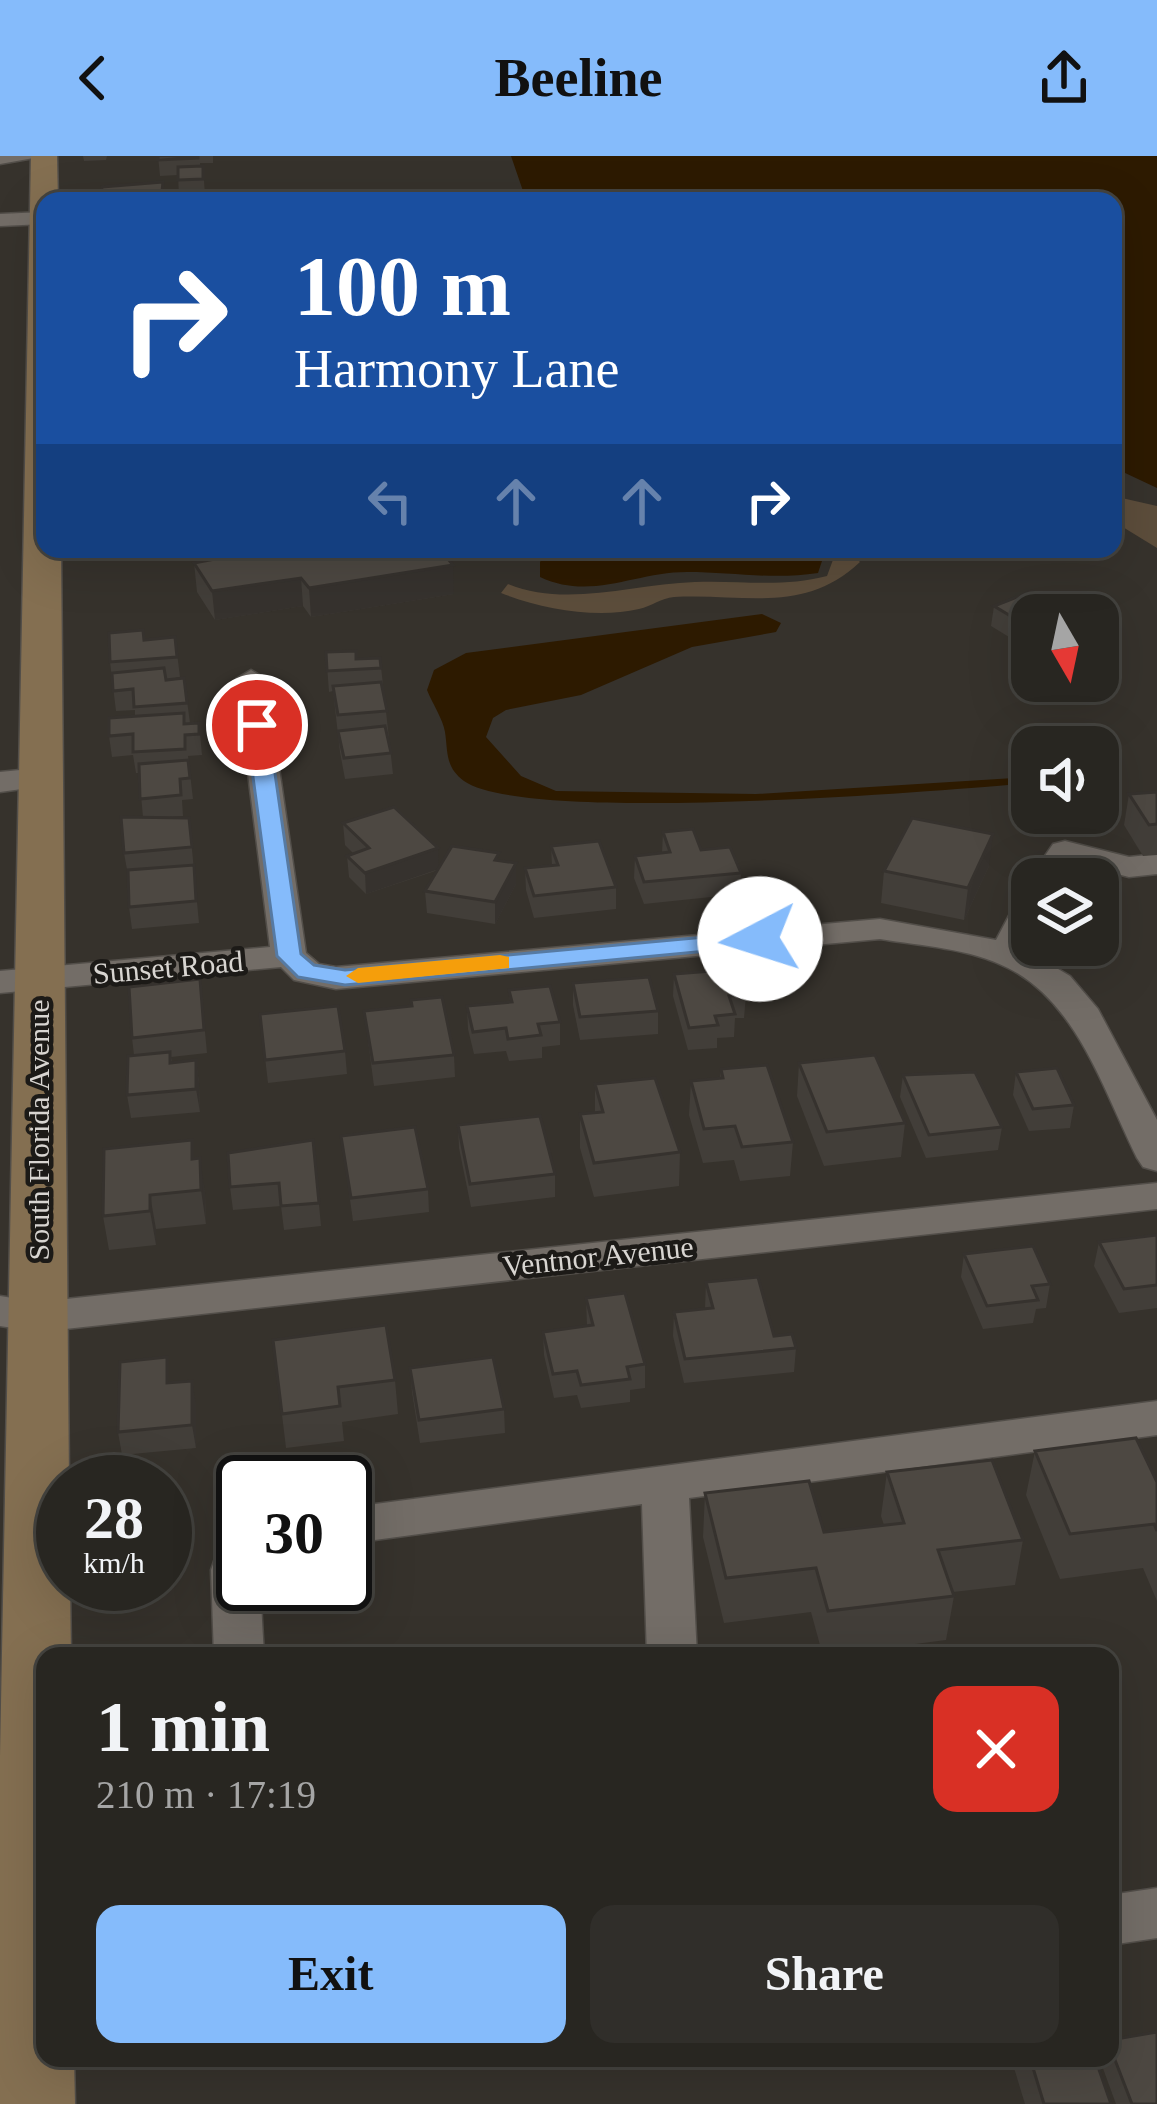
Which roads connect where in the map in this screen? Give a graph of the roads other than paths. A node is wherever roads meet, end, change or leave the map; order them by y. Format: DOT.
graph roads {
  1 [pos="39,156"];
  2 [pos="0,158"];
  3 [pos="42,192"];
  4 [pos="36,218"];
  5 [pos="0,220"];
  6 [pos="36,268"];
  7 [pos="20,367"];
  8 [pos="36,403"];
  9 [pos="36,541"];
  10 [pos="251,679"];
  11 [pos="20,780"];
  12 [pos="1060,858"];
  13 [pos="1093,858"];
  14 [pos="1119,864"];
  15 [pos="1157,864"];
  16 [pos="1157,879"];
  17 [pos="1119,883"];
  18 [pos="1011,944"];
  19 [pos="1006,954"];
  20 [pos="289,956"];
  21 [pos="19,981"];
  22 [pos="1157,1158"];
  23 [pos="1157,1196"];
  24 [pos="19,1314"];
  25 [pos="1157,1418"];
  26 [pos="665,1486"];
  27 [pos="372,1523"];
  28 [pos="237,1611"];
  29 [pos="37,1647"];
  30 [pos="239,1647"];
  31 [pos="672,1647"];
  32 [pos="1157,1913"];
  33 [pos="1119,1918"];
  34 [pos="36,1968"];
  35 [pos="34,2104"];
  1 -- 2 [label="street"];
  1 -- 3 [label="street, South Florida Avenue"];
  4 -- 5 [label="street"];
  6 -- 7 [label="street, South Florida Avenue"];
  7 -- 8 [label="street, South Florida Avenue"];
  9 -- 11 [label="street, South Florida Avenue"];
  10 -- 20 [label="street"];
  11 -- 21 [label="street, South Florida Avenue"];
  12 -- 13 [label="street"];
  14 -- 15 [label="street"];
  16 -- 17 [label="street"];
  18 -- 19 [label="street"];
  19 -- 20 [label="street, Sunset Road"];
  19 -- 22 [label="street, Sunset Road"];
  20 -- 21 [label="street, Sunset Road"];
  21 -- 24 [label="street, South Florida Avenue"];
  23 -- 24 [label="street, Ventnor Avenue"];
  24 -- 29 [label="street, South Florida Avenue"];
  25 -- 26 [label="street"];
  26 -- 27 [label="street"];
  26 -- 31 [label="street"];
  28 -- 30 [label="street"];
  32 -- 33 [label="street"];
  34 -- 35 [label="street, South Florida Avenue"];
}
